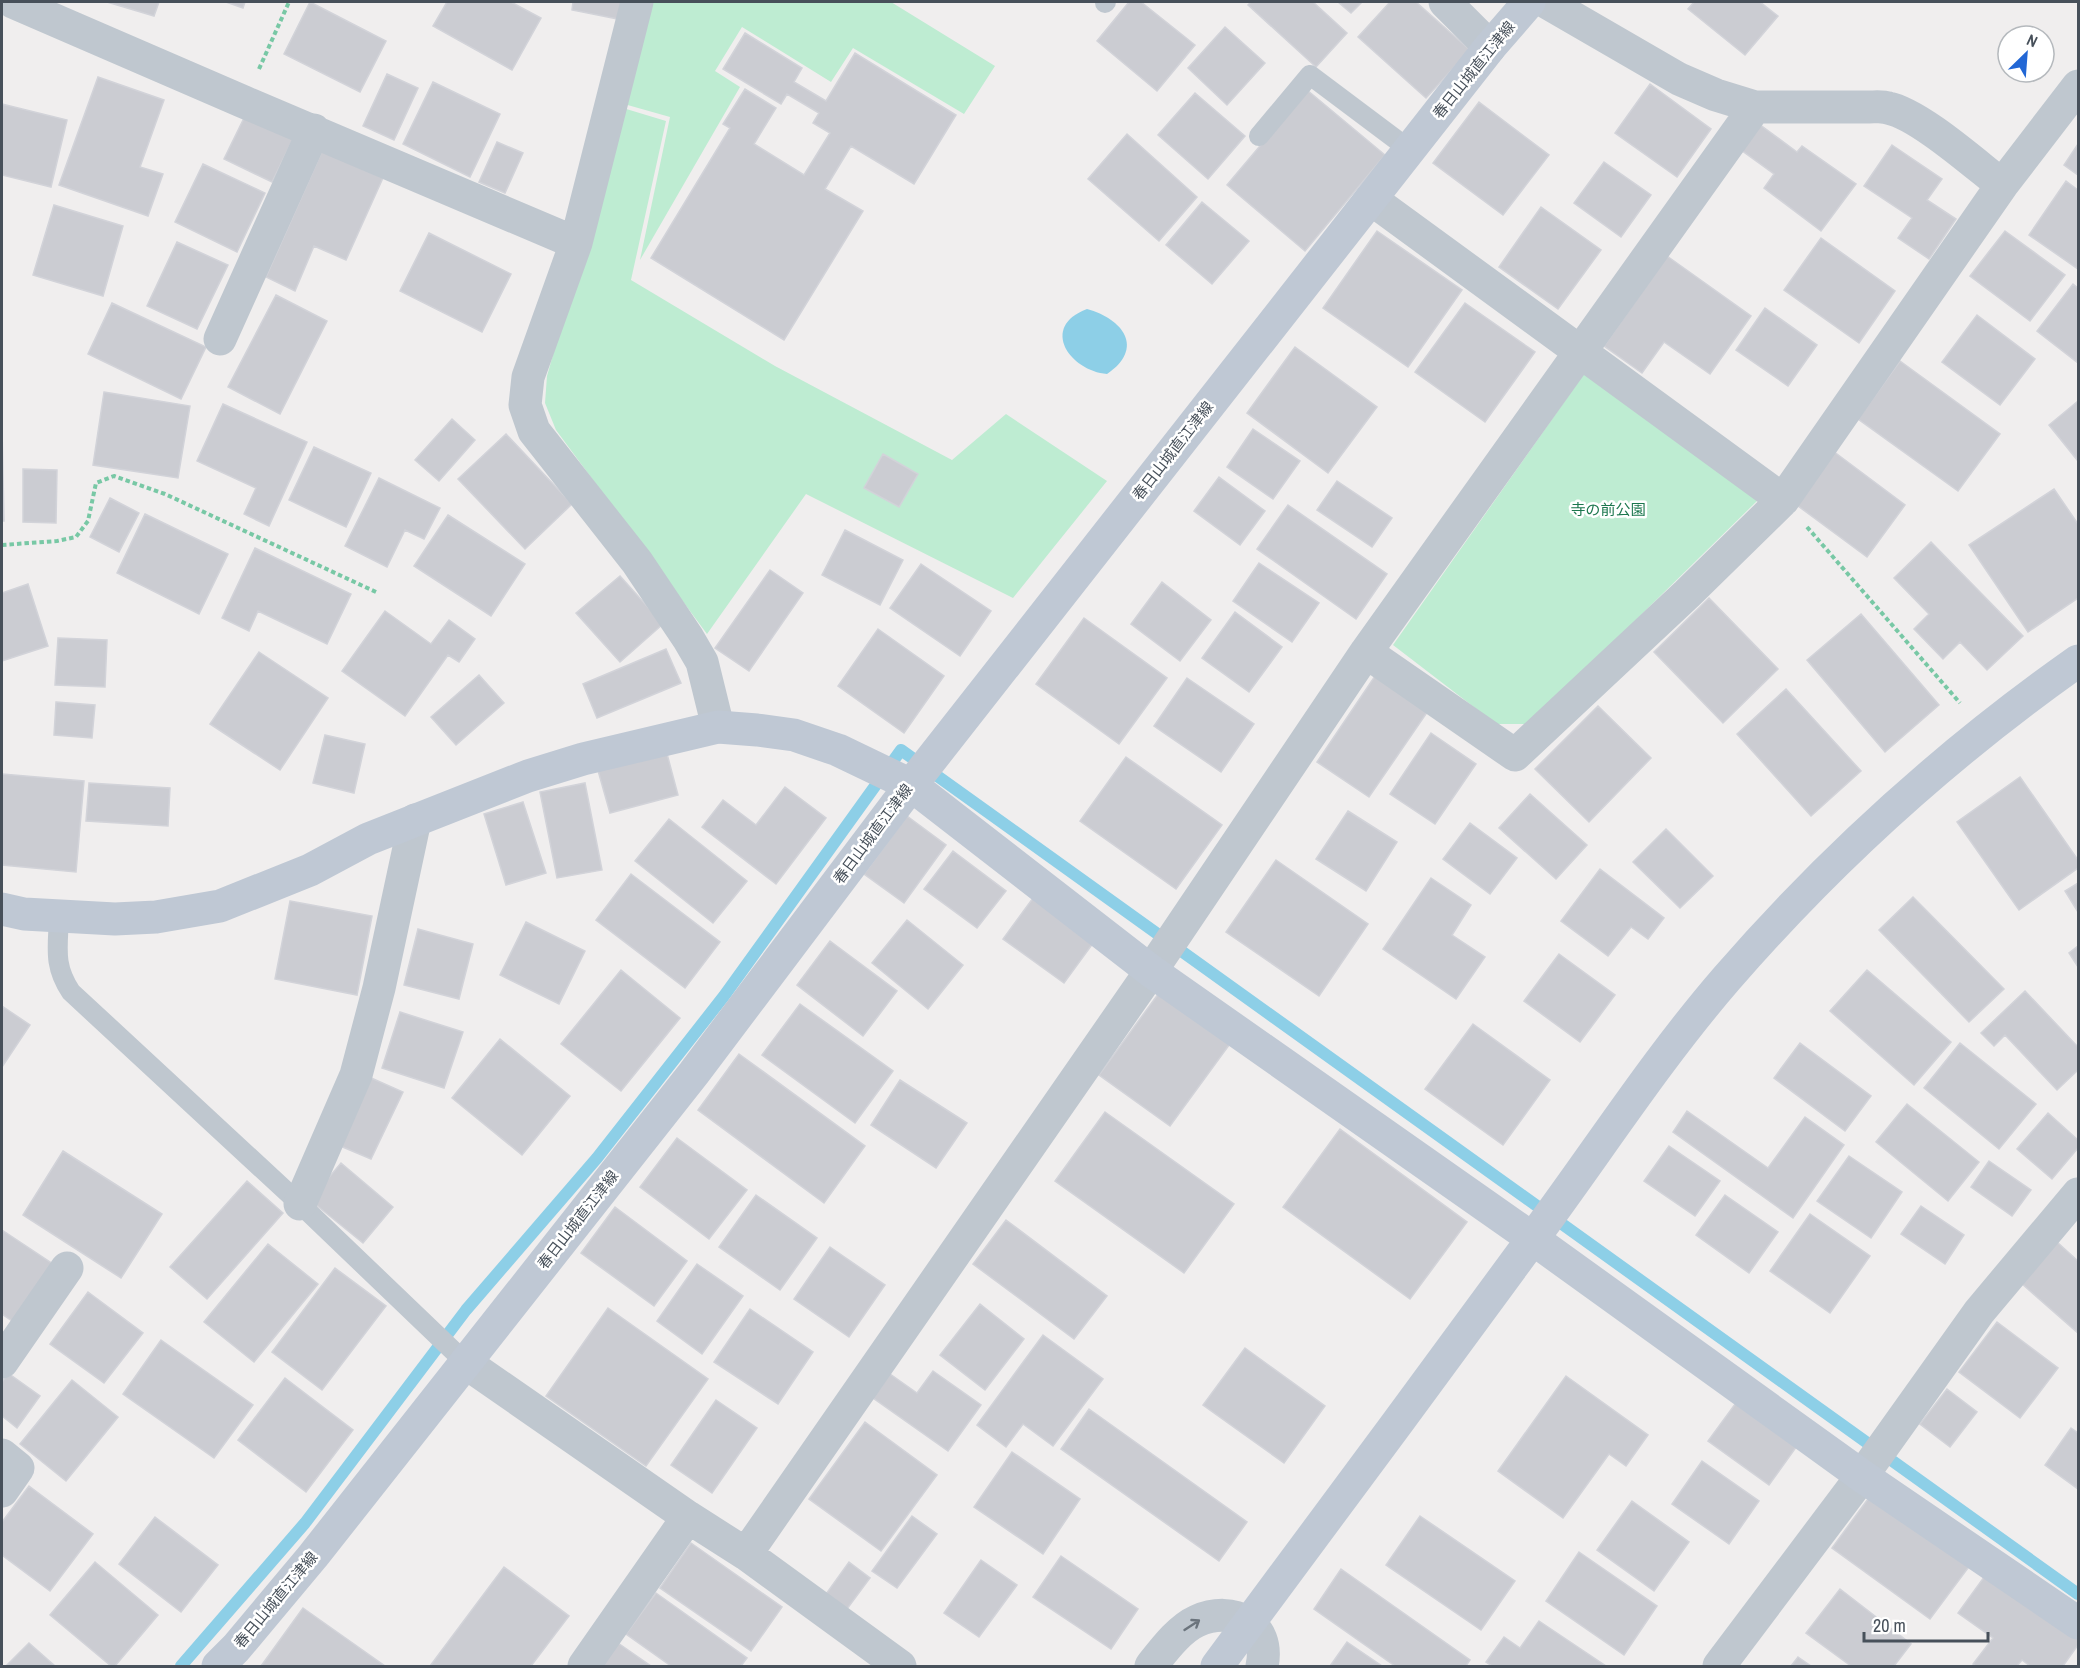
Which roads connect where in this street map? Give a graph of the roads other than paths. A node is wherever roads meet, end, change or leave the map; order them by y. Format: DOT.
graph roads {
  1 [pos="13,2"];
  2 [pos="637,2"];
  3 [pos="1445,2"];
  4 [pos="1529,2"];
  5 [pos="1546,2"];
  6 [pos="1490,47"];
  7 [pos="2079,86"];
  8 [pos="1755,106"];
  9 [pos="314,130"];
  10 [pos="1259,136"];
  11 [pos="1410,150"];
  12 [pos="2002,185"];
  13 [pos="1371,199"];
  14 [pos="576,243"];
  15 [pos="220,339"];
  16 [pos="1581,350"];
  17 [pos="1783,500"];
  18 [pos="1366,651"];
  19 [pos="2079,661"];
  20 [pos="718,727"];
  21 [pos="910,784"];
  22 [pos="416,820"];
  23 [pos="2,909"];
  24 [pos="59,917"];
  25 [pos="1151,971"];
  26 [pos="2079,1194"];
  27 [pos="300,1204"];
  28 [pos="1533,1239"];
  29 [pos="67,1268"];
  30 [pos="2,1362"];
  31 [pos="466,1363"];
  32 [pos="2,1455"];
  33 [pos="1862,1476"];
  34 [pos="2,1491"];
  35 [pos="688,1516"];
  36 [pos="746,1554"];
  37 [pos="1250,1623"];
  38 [pos="2079,1623"];
  39 [pos="218,1666"];
  40 [pos="584,1666"];
  41 [pos="900,1666"];
  42 [pos="1151,1666"];
  43 [pos="1217,1666"];
  44 [pos="1262,1666"];
  45 [pos="1719,1666"];
  1 -- 9 [label="street"];
  2 -- 14 [label="street"];
  3 -- 6 [label="street"];
  4 -- 6 [label="street, 春日山城直江津線"];
  5 -- 8 [label="street"];
  6 -- 11 [label="street, 春日山城直江津線"];
  7 -- 12 [label="street"];
  8 -- 12 [label="street"];
  8 -- 16 [label="street"];
  9 -- 14 [label="street"];
  9 -- 15 [label="street"];
  10 -- 11 [label="lane"];
  11 -- 13 [label="street, 春日山城直江津線"];
  12 -- 17 [label="street"];
  13 -- 16 [label="street"];
  13 -- 21 [label="street, 春日山城直江津線"];
  14 -- 20 [label="street"];
  16 -- 17 [label="street"];
  16 -- 18 [label="street"];
  17 -- 18 [label="street"];
  18 -- 25 [label="street"];
  19 -- 28 [label="street"];
  20 -- 21 [label="street"];
  20 -- 22 [label="street"];
  21 -- 25 [label="street"];
  21 -- 31 [label="street, 春日山城直江津線"];
  22 -- 24 [label="street"];
  22 -- 27 [label="street"];
  23 -- 24 [label="street"];
  24 -- 27 [label="lane"];
  25 -- 28 [label="street"];
  25 -- 36 [label="street"];
  26 -- 33 [label="street"];
  27 -- 31 [label="lane"];
  28 -- 33 [label="street"];
  28 -- 37 [label="street"];
  29 -- 30 [label="street"];
  31 -- 35 [label="street"];
  31 -- 39 [label="street, 春日山城直江津線"];
  32 -- 34 [label="street"];
  33 -- 38 [label="street"];
  33 -- 45 [label="street"];
  35 -- 36 [label="street"];
  35 -- 40 [label="street"];
  36 -- 41 [label="street"];
  42 -- 37 [label="street, one-way"];
  37 -- 43 [label="street"];
  37 -- 44 [label="street"];
}
